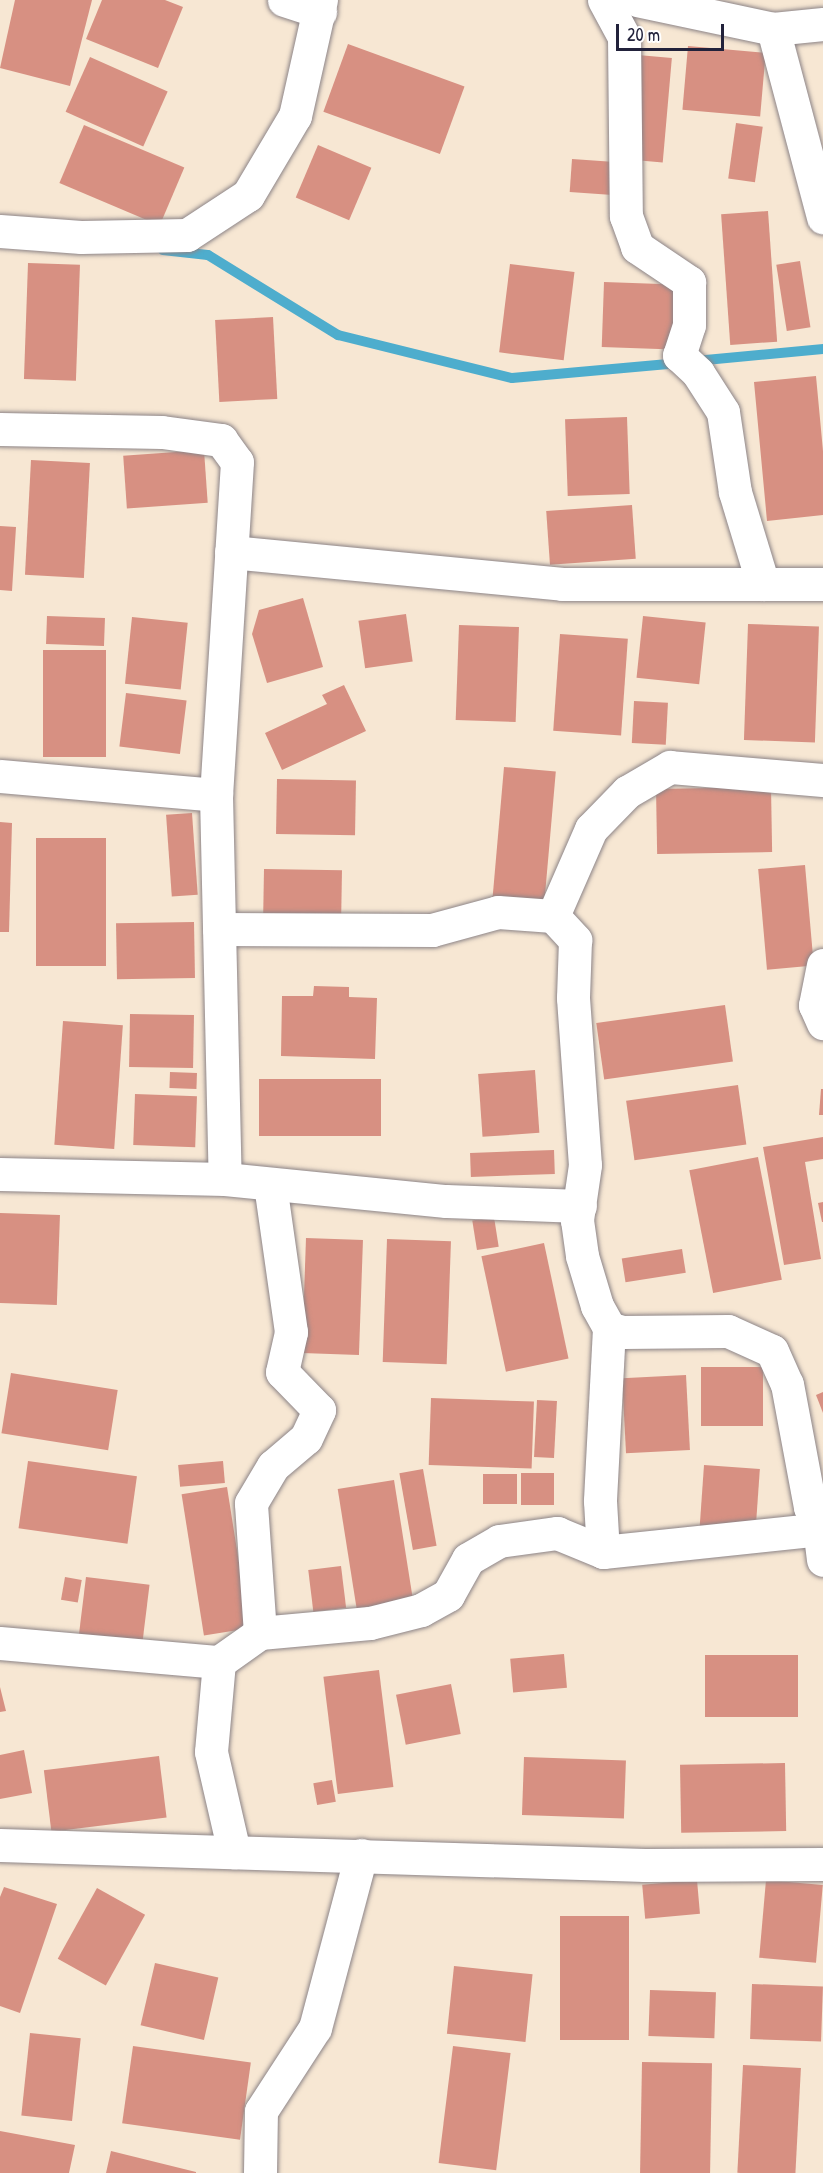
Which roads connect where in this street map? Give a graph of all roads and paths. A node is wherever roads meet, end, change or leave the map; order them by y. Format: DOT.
graph roads {
  1 [pos="284,0"];
  2 [pos="604,0"];
  3 [pos="637,0"];
  4 [pos="321,6"];
  5 [pos="823,24"];
  6 [pos="772,29"];
  7 [pos="823,217"];
  8 [pos="0,231"];
  9 [pos="0,429"];
  10 [pos="231,552"];
  11 [pos="763,584"];
  12 [pos="823,584"];
  13 [pos="0,776"];
  14 [pos="823,780"];
  15 [pos="216,795"];
  16 [pos="553,916"];
  17 [pos="219,929"];
  18 [pos="823,965"];
  19 [pos="823,1023"];
  20 [pos="0,1174"];
  21 [pos="225,1179"];
  22 [pos="270,1184"];
  23 [pos="580,1206"];
  24 [pos="609,1328"];
  25 [pos="821,1528"];
  26 [pos="603,1552"];
  27 [pos="823,1560"];
  28 [pos="260,1633"];
  29 [pos="0,1643"];
  30 [pos="219,1662"];
  31 [pos="0,1845"];
  32 [pos="234,1852"];
  33 [pos="361,1855"];
  34 [pos="823,1864"];
  35 [pos="260,2173"];
  1 -- 4 [label="street"];
  2 -- 11 [label="street"];
  3 -- 6 [label="street"];
  4 -- 8 [label="street"];
  5 -- 6 [label="street"];
  6 -- 7 [label="street"];
  9 -- 10 [label="street"];
  10 -- 11 [label="street"];
  10 -- 15 [label="street"];
  11 -- 12 [label="street"];
  13 -- 15 [label="street"];
  14 -- 16 [label="street"];
  15 -- 17 [label="street"];
  16 -- 17 [label="street"];
  16 -- 23 [label="street"];
  17 -- 21 [label="street"];
  18 -- 19 [label="street"];
  20 -- 21 [label="street"];
  21 -- 22 [label="street"];
  22 -- 23 [label="street"];
  22 -- 28 [label="street"];
  23 -- 24 [label="street"];
  24 -- 25 [label="street"];
  24 -- 26 [label="street"];
  25 -- 26 [label="street"];
  25 -- 27 [label="street"];
  26 -- 28 [label="street"];
  28 -- 30 [label="street"];
  29 -- 30 [label="street"];
  30 -- 32 [label="street"];
  31 -- 32 [label="street"];
  32 -- 33 [label="street"];
  33 -- 34 [label="street"];
  33 -- 35 [label="street"];
}
